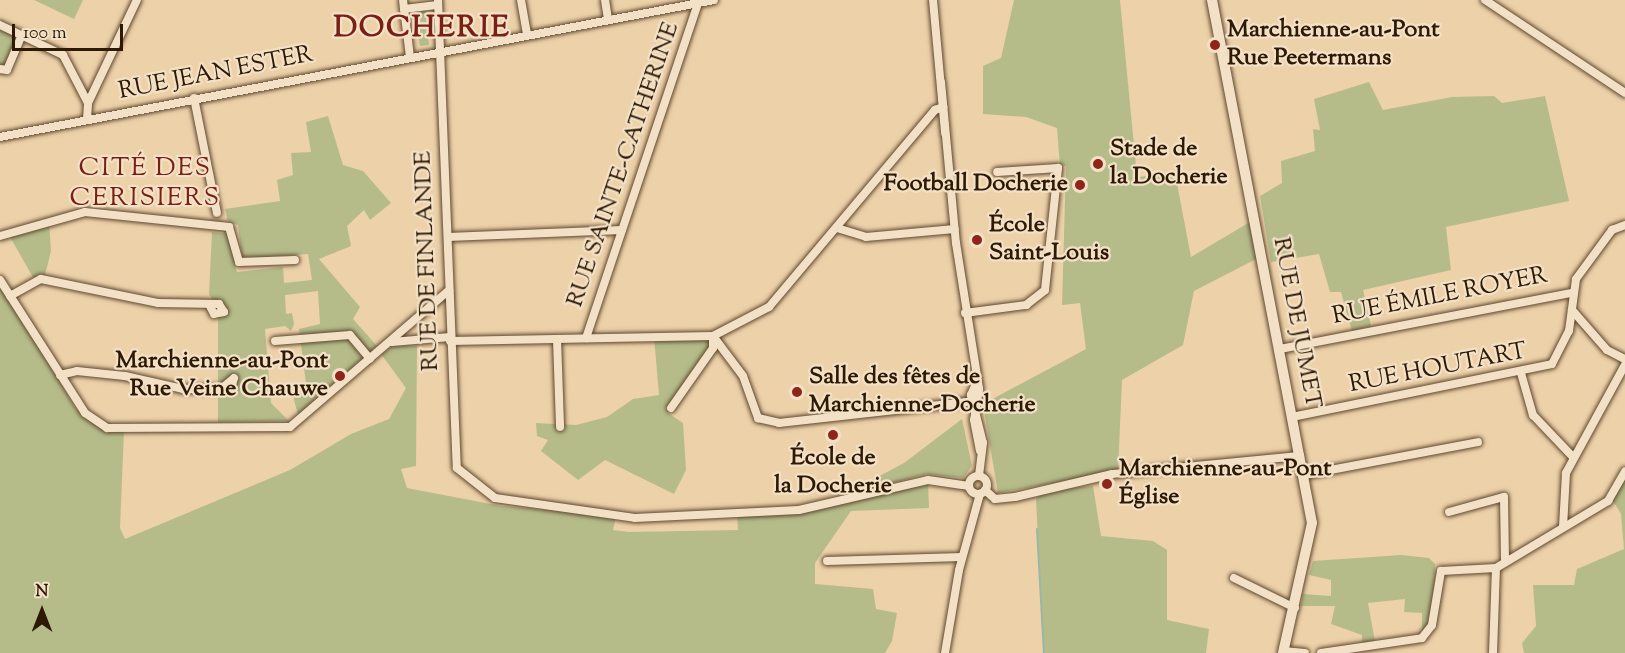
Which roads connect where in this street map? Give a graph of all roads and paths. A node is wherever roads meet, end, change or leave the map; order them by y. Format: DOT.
graph roads {
  1 [pos="136,0"];
  2 [pos="403,0"];
  3 [pos="520,0"];
  4 [pos="604,0"];
  5 [pos="714,0"];
  6 [pos="933,0"];
  7 [pos="1212,0"];
  8 [pos="1485,0"];
  9 [pos="438,3"];
  10 [pos="698,3"];
  11 [pos="404,9"];
  12 [pos="608,20"];
  13 [pos="0,25"];
  14 [pos="22,35"];
  15 [pos="527,35"];
  16 [pos="440,51"];
  17 [pos="410,57"];
  18 [pos="0,69"];
  19 [pos="1625,93"];
  20 [pos="194,98"];
  21 [pos="88,103"];
  22 [pos="943,107"];
  23 [pos="87,119"];
  24 [pos="0,137"];
  25 [pos="997,172"];
  26 [pos="217,213"];
  27 [pos="1625,225"];
  28 [pos="837,228"];
  29 [pos="622,230"];
  30 [pos="955,230"];
  31 [pos="0,236"];
  32 [pos="448,237"];
  33 [pos="295,260"];
  34 [pos="0,280"];
  35 [pos="449,290"];
  36 [pos="1572,293"];
  37 [pos="10,296"];
  38 [pos="210,306"];
  39 [pos="1572,310"];
  40 [pos="965,313"];
  41 [pos="713,336"];
  42 [pos="586,338"];
  43 [pos="450,339"];
  44 [pos="557,339"];
  45 [pos="275,340"];
  46 [pos="392,342"];
  47 [pos="1280,350"];
  48 [pos="370,359"];
  49 [pos="1625,359"];
  50 [pos="1625,365"];
  51 [pos="1521,373"];
  52 [pos="60,375"];
  53 [pos="222,388"];
  54 [pos="976,401"];
  55 [pos="670,408"];
  56 [pos="1293,417"];
  57 [pos="560,427"];
  58 [pos="1478,442"];
  59 [pos="1300,456"];
  60 [pos="1574,458"];
  61 [pos="1625,471"];
  62 [pos="1304,475"];
  63 [pos="979,476"];
  64 [pos="969,486"];
  65 [pos="983,492"];
  66 [pos="1449,513"];
  67 [pos="1563,527"];
  68 [pos="962,557"];
  69 [pos="1505,560"];
  70 [pos="826,561"];
  71 [pos="1496,568"];
  72 [pos="1234,578"];
  73 [pos="1295,608"];
  74 [pos="1283,652"];
  75 [pos="945,653"];
  76 [pos="1306,653"];
  77 [pos="1321,653"];
  78 [pos="1493,653"];
  1 -- 21 [label="street"];
  2 -- 11 [label="street"];
  3 -- 15 [label="street"];
  4 -- 12 [label="street"];
  5 -- 10 [label="street, RUE JEAN ESTER"];
  6 -- 22 [label="street"];
  7 -- 47 [label="street, RUE DE JUMET"];
  8 -- 19 [label="street"];
  9 -- 11 [label="street"];
  9 -- 16 [label="street, RUE DE FINLANDE"];
  10 -- 12 [label="street, RUE JEAN ESTER"];
  10 -- 29 [label="street, RUE SAINTE-CATHERINE"];
  11 -- 17 [label="street"];
  12 -- 15 [label="street, RUE JEAN ESTER"];
  13 -- 14 [label="street"];
  14 -- 18 [label="street"];
  14 -- 21 [label="street"];
  15 -- 16 [label="street, RUE JEAN ESTER"];
  16 -- 17 [label="street, RUE JEAN ESTER"];
  16 -- 32 [label="street, RUE DE FINLANDE"];
  17 -- 20 [label="street, RUE JEAN ESTER"];
  20 -- 23 [label="street, RUE JEAN ESTER"];
  20 -- 26 [label="street"];
  21 -- 23 [label="street"];
  22 -- 28 [label="street"];
  22 -- 30 [label="street"];
  23 -- 24 [label="street, RUE JEAN ESTER"];
  25 -- 40 [label="street"];
  27 -- 36 [label="street"];
  28 -- 30 [label="street"];
  28 -- 41 [label="street"];
  29 -- 32 [label="street"];
  29 -- 42 [label="street, RUE SAINTE-CATHERINE"];
  30 -- 40 [label="street"];
  31 -- 33 [label="street"];
  32 -- 35 [label="street, RUE DE FINLANDE"];
  34 -- 37 [label="street"];
  35 -- 43 [label="street, RUE DE FINLANDE"];
  35 -- 46 [label="street"];
  36 -- 39 [label="street, RUE HOUTART"];
  36 -- 47 [label="street, RUE ÉMILE ROYER"];
  37 -- 38 [label="street"];
  37 -- 52 [label="street"];
  39 -- 49 [label="street"];
  39 -- 51 [label="street, RUE HOUTART"];
  40 -- 54 [label="street"];
  41 -- 42 [label="street"];
  41 -- 54 [label="street"];
  41 -- 55 [label="street"];
  42 -- 44 [label="street"];
  43 -- 44 [label="street"];
  43 -- 46 [label="street"];
  43 -- 64 [label="street, RUE DE FINLANDE"];
  44 -- 57 [label="street"];
  45 -- 48 [label="street"];
  46 -- 48 [label="street"];
  47 -- 56 [label="street, RUE DE JUMET"];
  48 -- 52 [label="street"];
  50 -- 60 [label="street"];
  51 -- 56 [label="street, RUE HOUTART"];
  51 -- 60 [label="street"];
  52 -- 53 [label="street"];
  54 -- 63 [label="street"];
  56 -- 59 [label="street, RUE DE JUMET"];
  58 -- 62 [label="street"];
  59 -- 62 [label="street, RUE DE JUMET"];
  59 -- 65 [label="street"];
  60 -- 67 [label="street"];
  61 -- 67 [label="street"];
  62 -- 73 [label="street, RUE DE JUMET"];
  63 -- 64 [label="street"];
  63 -- 65 [label="street"];
  64 -- 65 [label="street"];
  65 -- 68 [label="street"];
  66 -- 69 [label="street"];
  67 -- 69 [label="street"];
  68 -- 70 [label="street"];
  68 -- 75 [label="street"];
  69 -- 71 [label="street"];
  71 -- 77 [label="street"];
  71 -- 78 [label="street"];
  72 -- 73 [label="street"];
  73 -- 74 [label="street, RUE DE JUMET"];
  74 -- 76 [label="street"];
  76 -- 77 [label="street"];
}
